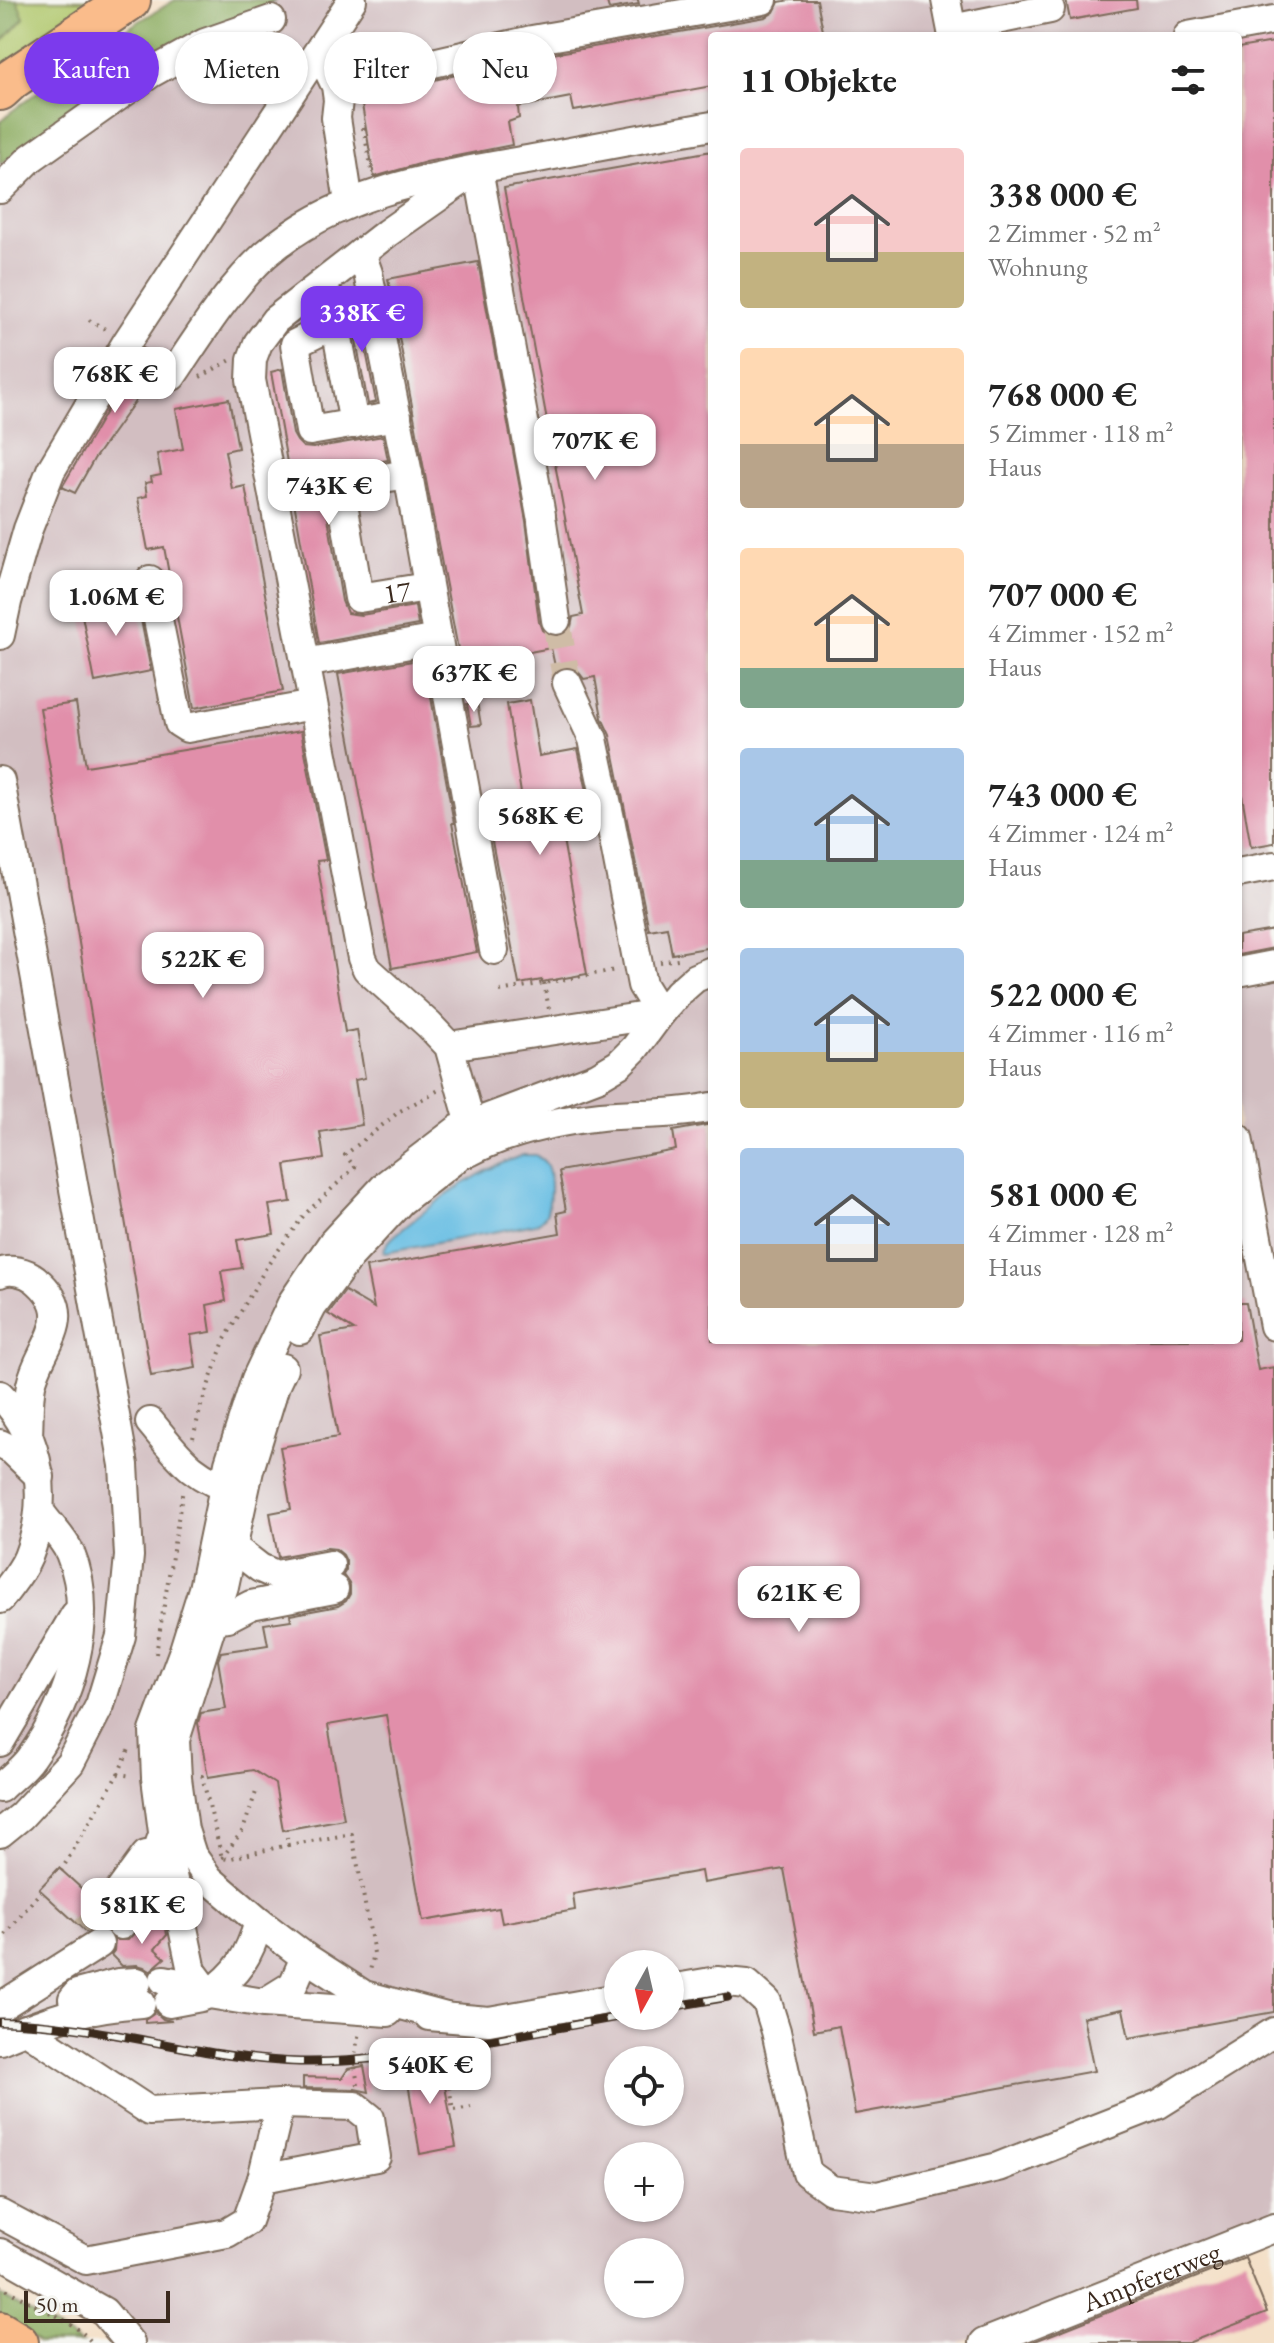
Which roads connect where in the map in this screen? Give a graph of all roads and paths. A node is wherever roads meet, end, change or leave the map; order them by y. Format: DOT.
graph roads {
  1 [pos="130,0"];
  2 [pos="352,0"];
  3 [pos="763,0"];
  4 [pos="946,0"];
  5 [pos="1050,9"];
  6 [pos="271,20"];
  7 [pos="1274,20"];
  8 [pos="952,32"];
  9 [pos="956,32"];
  10 [pos="1210,32"];
  11 [pos="324,61"];
  12 [pos="437,62"];
  13 [pos="310,64"];
  14 [pos="0,90"];
  15 [pos="338,104"];
  16 [pos="708,127"];
  17 [pos="478,169"];
  18 [pos="0,189"];
  19 [pos="350,202"];
  20 [pos="361,253"];
  21 [pos="172,376"];
  22 [pos="397,416"];
  23 [pos="354,424"];
  24 [pos="408,474"];
  25 [pos="150,580"];
  26 [pos="427,587"];
  27 [pos="556,620"];
  28 [pos="0,635"];
  29 [pos="437,639"];
  30 [pos="305,663"];
  31 [pos="567,683"];
  32 [pos="313,705"];
  33 [pos="0,781"];
  34 [pos="1242,867"];
  35 [pos="1273,872"];
  36 [pos="494,950"];
  37 [pos="700,964"];
  38 [pos="1274,965"];
  39 [pos="638,966"];
  40 [pos="1242,971"];
  41 [pos="500,991"];
  42 [pos="660,1014"];
  43 [pos="449,1046"];
  44 [pos="708,1107"];
  45 [pos="473,1132"];
  46 [pos="1242,1159"];
  47 [pos="454,1160"];
  48 [pos="0,1273"];
  49 [pos="1274,1326"];
  50 [pos="0,1395"];
  51 [pos="150,1422"];
  52 [pos="28,1435"];
  53 [pos="0,1444"];
  54 [pos="40,1477"];
  55 [pos="233,1490"];
  56 [pos="41,1513"];
  57 [pos="223,1539"];
  58 [pos="78,1574"];
  59 [pos="276,1575"];
  60 [pos="214,1588"];
  61 [pos="0,1599"];
  62 [pos="82,1604"];
  63 [pos="203,1620"];
  64 [pos="2,1726"];
  65 [pos="166,1778"];
  66 [pos="0,1788"];
  67 [pos="286,1829"];
  68 [pos="174,1831"];
  69 [pos="0,1833"];
  70 [pos="288,1845"];
  71 [pos="61,1871"];
  72 [pos="41,1891"];
  73 [pos="113,1918"];
  74 [pos="259,1922"];
  75 [pos="92,1937"];
  76 [pos="0,1941"];
  77 [pos="305,1957"];
  78 [pos="684,1987"];
  79 [pos="209,1994"];
  80 [pos="604,2000"];
  81 [pos="264,2003"];
  82 [pos="363,2003"];
  83 [pos="0,2007"];
  84 [pos="1274,2032"];
  85 [pos="13,2035"];
  86 [pos="354,2064"];
  87 [pos="359,2092"];
  88 [pos="280,2104"];
  89 [pos="471,2107"];
  90 [pos="262,2179"];
  91 [pos="0,2214"];
  92 [pos="1274,2228"];
  93 [pos="0,2253"];
  94 [pos="0,2285"];
  95 [pos="0,2332"];
  96 [pos="18,2343"];
  97 [pos="92,2343"];
  98 [pos="130,2343"];
  99 [pos="984,2343"];
  1 -- 14 [label="highway"];
  2 -- 13 [label="street"];
  3 -- 12 [label="street"];
  4 -- 8 [label="street"];
  5 -- 9 [label="street"];
  6 -- 18 [label="street"];
  7 -- 10 [label="street"];
  11 -- 13 [label="street"];
  13 -- 28 [label="street"];
  15 -- 19 [label="street"];
  16 -- 17 [label="street"];
  17 -- 19 [label="street"];
  17 -- 20 [label="street"];
  17 -- 27 [label="street"];
  19 -- 21 [label="street"];
  20 -- 22 [label="street"];
  20 -- 30 [label="street"];
  22 -- 23 [label="street"];
  22 -- 24 [label="street"];
  24 -- 26 [label="street"];
  24 -- 26 [label="street, 17"];
  25 -- 32 [label="street"];
  26 -- 29 [label="street"];
  29 -- 30 [label="street"];
  29 -- 36 [label="street"];
  30 -- 32 [label="street"];
  31 -- 39 [label="street"];
  32 -- 43 [label="street"];
  33 -- 69 [label="street"];
  34 -- 35 [label="street"];
  37 -- 39 [label="path"];
  37 -- 42 [label="street"];
  38 -- 40 [label="street"];
  39 -- 41 [label="path"];
  39 -- 42 [label="street"];
  42 -- 43 [label="street"];
  42 -- 45 [label="street"];
  43 -- 45 [label="street"];
  44 -- 47 [label="street"];
  45 -- 47 [label="street"];
  45 -- 55 [label="street"];
  46 -- 49 [label="street"];
  47 -- 55 [label="street"];
  48 -- 52 [label="street"];
  50 -- 52 [label="street"];
  51 -- 55 [label="street"];
  52 -- 54 [label="street"];
  53 -- 54 [label="street"];
  54 -- 56 [label="street"];
  55 -- 57 [label="street"];
  56 -- 58 [label="street"];
  56 -- 61 [label="street"];
  57 -- 59 [label="street"];
  57 -- 60 [label="street"];
  58 -- 62 [label="street"];
  58 -- 64 [label="street"];
  59 -- 60 [label="street"];
  59 -- 63 [label="street"];
  60 -- 63 [label="street"];
  62 -- 64 [label="street"];
  62 -- 66 [label="street"];
  63 -- 65 [label="street"];
  65 -- 68 [label="street"];
  65 -- 70 [label="path"];
  65 -- 71 [label="path"];
  67 -- 70 [label="path"];
  68 -- 73 [label="street"];
  68 -- 74 [label="street"];
  68 -- 79 [label="street"];
  70 -- 82 [label="path"];
  72 -- 76 [label="path"];
  74 -- 77 [label="street"];
  74 -- 79 [label="street"];
  75 -- 83 [label="street"];
  77 -- 81 [label="street"];
  77 -- 82 [label="street"];
  78 -- 84 [label="street"];
  79 -- 81 [label="street"];
  79 -- 85 [label="street"];
  80 -- 82 [label="street"];
  81 -- 82 [label="street"];
  82 -- 86 [label="path"];
  85 -- 88 [label="street"];
  86 -- 87 [label="path"];
  86 -- 89 [label="path"];
  88 -- 90 [label="street"];
  88 -- 90 [label="street"];
  90 -- 91 [label="street"];
  92 -- 99 [label="street, Ampfererweg"];
  93 -- 98 [label="street"];
  94 -- 97 [label="path"];
  95 -- 96 [label="highway"];
}
